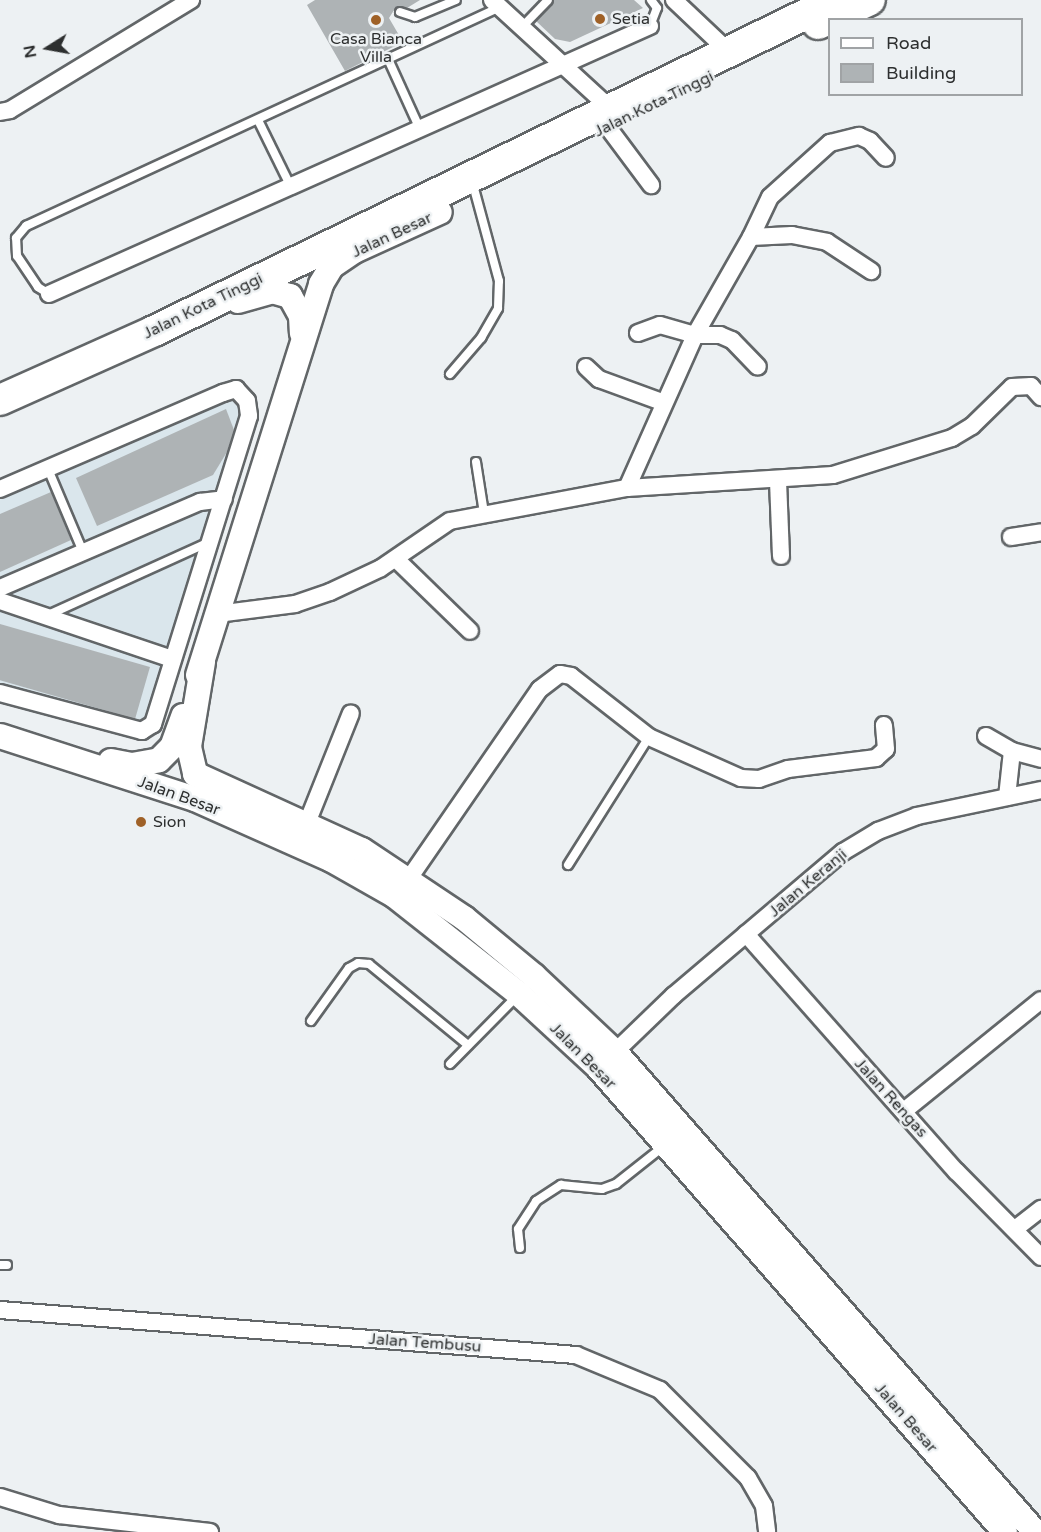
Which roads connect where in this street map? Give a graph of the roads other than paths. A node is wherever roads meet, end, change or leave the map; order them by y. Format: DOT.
graph roads {
  1 [pos="191,0"];
  2 [pos="435,0"];
  3 [pos="456,0"];
  4 [pos="548,0"];
  5 [pos="651,0"];
  6 [pos="674,0"];
  7 [pos="835,0"];
  8 [pos="870,0"];
  9 [pos="496,4"];
  10 [pos="441,9"];
  11 [pos="400,12"];
  12 [pos="830,18"];
  13 [pos="828,19"];
  14 [pos="650,26"];
  15 [pos="522,27"];
  16 [pos="728,51"];
  17 [pos="388,59"];
  18 [pos="561,63"];
  19 [pos="0,112"];
  20 [pos="608,117"];
  21 [pos="258,120"];
  22 [pos="419,127"];
  23 [pos="886,158"];
  24 [pos="290,185"];
  25 [pos="651,185"];
  26 [pos="476,192"];
  27 [pos="440,212"];
  28 [pos="751,237"];
  29 [pos="871,271"];
  30 [pos="48,294"];
  31 [pos="154,331"];
  32 [pos="638,333"];
  33 [pos="694,335"];
  34 [pos="302,351"];
  35 [pos="586,367"];
  36 [pos="758,367"];
  37 [pos="450,374"];
  38 [pos="1039,390"];
  39 [pos="0,400"];
  40 [pos="662,402"];
  41 [pos="476,462"];
  42 [pos="48,469"];
  43 [pos="778,480"];
  44 [pos="627,488"];
  45 [pos="0,489"];
  46 [pos="224,499"];
  47 [pos="484,513"];
  48 [pos="1041,532"];
  49 [pos="1011,537"];
  50 [pos="211,541"];
  51 [pos="238,551"];
  52 [pos="83,552"];
  53 [pos="782,556"];
  54 [pos="396,559"];
  55 [pos="0,588"];
  56 [pos="0,601"];
  57 [pos="217,614"];
  58 [pos="46,616"];
  59 [pos="470,631"];
  60 [pos="172,659"];
  61 [pos="203,662"];
  62 [pos="0,693"];
  63 [pos="351,713"];
  64 [pos="884,725"];
  65 [pos="0,736"];
  66 [pos="986,736"];
  67 [pos="649,737"];
  68 [pos="36,747"];
  69 [pos="1012,751"];
  70 [pos="1041,759"];
  71 [pos="1041,790"];
  72 [pos="1007,797"];
  73 [pos="308,823"];
  74 [pos="568,866"];
  75 [pos="408,880"];
  76 [pos="746,934"];
  77 [pos="519,994"];
  78 [pos="1041,1000"];
  79 [pos="311,1021"];
  80 [pos="468,1045"];
  81 [pos="615,1052"];
  82 [pos="450,1064"];
  83 [pos="904,1112"];
  84 [pos="664,1146"];
  85 [pos="1041,1209"];
  86 [pos="1015,1229"];
  87 [pos="520,1248"];
  88 [pos="1041,1257"];
  89 [pos="0,1310"];
  90 [pos="0,1497"];
  91 [pos="210,1532"];
  92 [pos="766,1532"];
  93 [pos="1005,1532"];
  94 [pos="1035,1532"];
  1 -- 19 [label="street"];
  2 -- 10 [label="lane"];
  3 -- 10 [label="lane"];
  4 -- 15 [label="lane"];
  5 -- 14 [label="lane"];
  6 -- 16 [label="street"];
  7 -- 16 [label="highway"];
  8 -- 12 [label="highway, Jalan Kota Tinggi"];
  9 -- 15 [label="street"];
  9 -- 17 [label="lane"];
  10 -- 11 [label="lane"];
  13 -- 20 [label="highway, Jalan Kota Tinggi"];
  14 -- 18 [label="street"];
  15 -- 18 [label="street"];
  16 -- 20 [label="highway"];
  17 -- 21 [label="lane"];
  17 -- 22 [label="lane"];
  18 -- 20 [label="street"];
  18 -- 22 [label="street"];
  20 -- 25 [label="street"];
  20 -- 26 [label="highway, Jalan Kota Tinggi"];
  20 -- 31 [label="highway, Jalan Kota Tinggi"];
  21 -- 24 [label="lane"];
  21 -- 30 [label="lane"];
  22 -- 24 [label="street"];
  23 -- 28 [label="street"];
  24 -- 30 [label="street"];
  26 -- 27 [label="highway, Jalan Kota Tinggi"];
  26 -- 37 [label="lane"];
  27 -- 34 [label="main road, Jalan Besar"];
  28 -- 29 [label="street"];
  28 -- 33 [label="street"];
  31 -- 34 [label="main road"];
  31 -- 39 [label="highway, Jalan Kota Tinggi"];
  32 -- 33 [label="street"];
  33 -- 36 [label="street"];
  33 -- 40 [label="street"];
  34 -- 51 [label="main road, Jalan Besar"];
  35 -- 40 [label="street"];
  38 -- 43 [label="street"];
  40 -- 44 [label="street"];
  41 -- 47 [label="lane"];
  42 -- 45 [label="street"];
  42 -- 46 [label="street"];
  42 -- 52 [label="lane"];
  43 -- 44 [label="street"];
  43 -- 53 [label="street"];
  44 -- 47 [label="street"];
  46 -- 50 [label="street"];
  46 -- 52 [label="street"];
  47 -- 54 [label="street"];
  48 -- 49 [label="street"];
  50 -- 51 [label="street"];
  50 -- 58 [label="lane"];
  50 -- 60 [label="street"];
  51 -- 57 [label="main road, Jalan Besar"];
  52 -- 55 [label="street"];
  54 -- 57 [label="street"];
  54 -- 59 [label="street"];
  56 -- 58 [label="street"];
  57 -- 61 [label="main road, Jalan Besar"];
  58 -- 60 [label="street"];
  60 -- 62 [label="street"];
  61 -- 68 [label="main road, Jalan Besar"];
  61 -- 73 [label="main road, Jalan Besar"];
  63 -- 73 [label="street"];
  64 -- 67 [label="street"];
  65 -- 68 [label="main road, Jalan Besar"];
  66 -- 69 [label="street"];
  67 -- 74 [label="lane"];
  67 -- 75 [label="street"];
  68 -- 77 [label="main road, Jalan Besar"];
  69 -- 70 [label="street"];
  69 -- 72 [label="street"];
  71 -- 72 [label="street, Jalan Keranji"];
  72 -- 76 [label="street, Jalan Keranji"];
  73 -- 75 [label="main road, Jalan Besar"];
  75 -- 81 [label="main road, Jalan Besar"];
  76 -- 81 [label="street, Jalan Keranji"];
  76 -- 83 [label="street, Jalan Rengas"];
  77 -- 80 [label="lane"];
  77 -- 84 [label="main road, Jalan Besar"];
  78 -- 83 [label="street"];
  79 -- 80 [label="lane"];
  80 -- 82 [label="lane"];
  81 -- 94 [label="main road, Jalan Besar"];
  83 -- 86 [label="street, Jalan Rengas"];
  84 -- 87 [label="lane"];
  84 -- 93 [label="main road, Jalan Besar"];
  85 -- 86 [label="street"];
  86 -- 88 [label="street, Jalan Rengas"];
  89 -- 92 [label="street, Jalan Tembusu"];
  90 -- 91 [label="street"];
}
